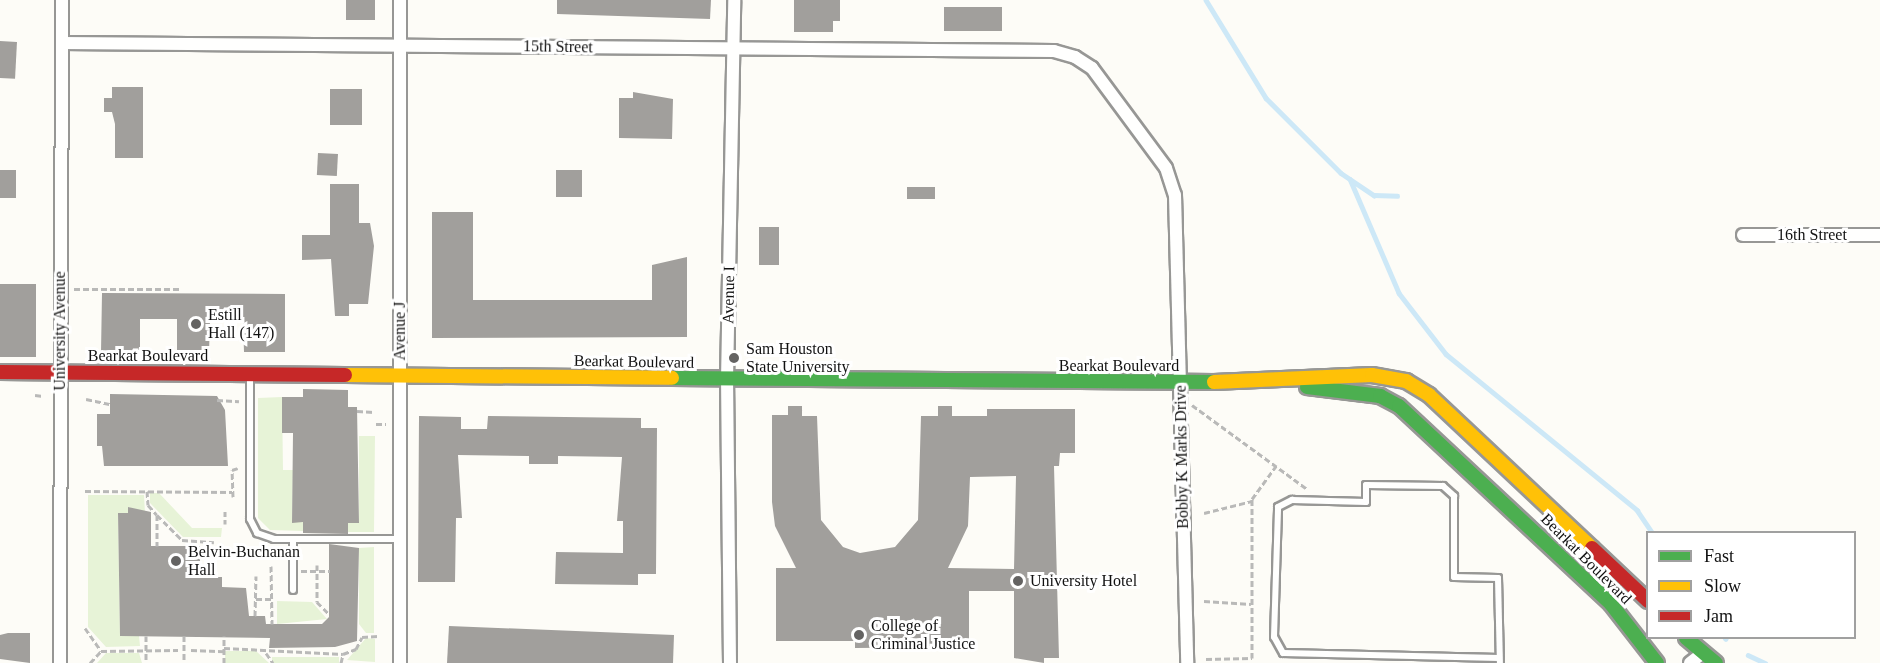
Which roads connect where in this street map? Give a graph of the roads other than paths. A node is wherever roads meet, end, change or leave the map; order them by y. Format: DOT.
graph roads {
  1 [pos="62,0"];
  2 [pos="400,0"];
  3 [pos="734,0"];
  4 [pos="62,43"];
  5 [pos="400,45"];
  6 [pos="734,48"];
  7 [pos="1054,51"];
  8 [pos="1743,235"];
  9 [pos="1880,235"];
  10 [pos="0,372"];
  11 [pos="60,372"];
  12 [pos="250,373"];
  13 [pos="400,374"];
  14 [pos="727,380"];
  15 [pos="1267,382"];
  16 [pos="1180,383"];
  17 [pos="292,539"];
  18 [pos="400,539"];
  19 [pos="293,590"];
  20 [pos="1646,600"];
  21 [pos="1687,639"];
  22 [pos="1703,653"];
  23 [pos="1364,660"];
  24 [pos="1499,661"];
  25 [pos="60,663"];
  26 [pos="400,663"];
  27 [pos="730,663"];
  28 [pos="1187,663"];
  29 [pos="1657,663"];
  30 [pos="1690,663"];
  31 [pos="1716,663"];
  1 -- 4 [label="street, University Avenue"];
  2 -- 5 [label="street, Avenue J"];
  3 -- 6 [label="street, Avenue I"];
  4 -- 5 [label="street, 15th Street"];
  4 -- 11 [label="street, University Avenue"];
  5 -- 6 [label="street, 15th Street"];
  5 -- 13 [label="street, Avenue J"];
  6 -- 7 [label="street, 15th Street"];
  6 -- 14 [label="street, Avenue I"];
  7 -- 16 [label="street, Bobby K Marks Drive"];
  8 -- 9 [label="street, 16th Street"];
  10 -- 11 [label="street, Bearkat Boulevard"];
  11 -- 12 [label="street, Bearkat Boulevard"];
  11 -- 25 [label="street, University Avenue"];
  12 -- 13 [label="street, Bearkat Boulevard"];
  12 -- 17 [label="lane"];
  13 -- 14 [label="street, Bearkat Boulevard"];
  13 -- 18 [label="street, Avenue J"];
  14 -- 16 [label="street, Bearkat Boulevard"];
  14 -- 27 [label="street, Avenue I"];
  15 -- 16 [label="street, Bearkat Boulevard"];
  15 -- 20 [label="street, Bearkat Boulevard"];
  15 -- 29 [label="street, Bearkat Boulevard"];
  16 -- 28 [label="street, Bobby K Marks Drive"];
  17 -- 18 [label="lane"];
  17 -- 19 [label="lane"];
  18 -- 26 [label="street, Avenue J"];
  21 -- 22 [label="street"];
  22 -- 30 [label="street"];
  22 -- 31 [label="street"];
  23 -- 24 [label="lane"];
  23 -- 24 [label="lane"];
}
